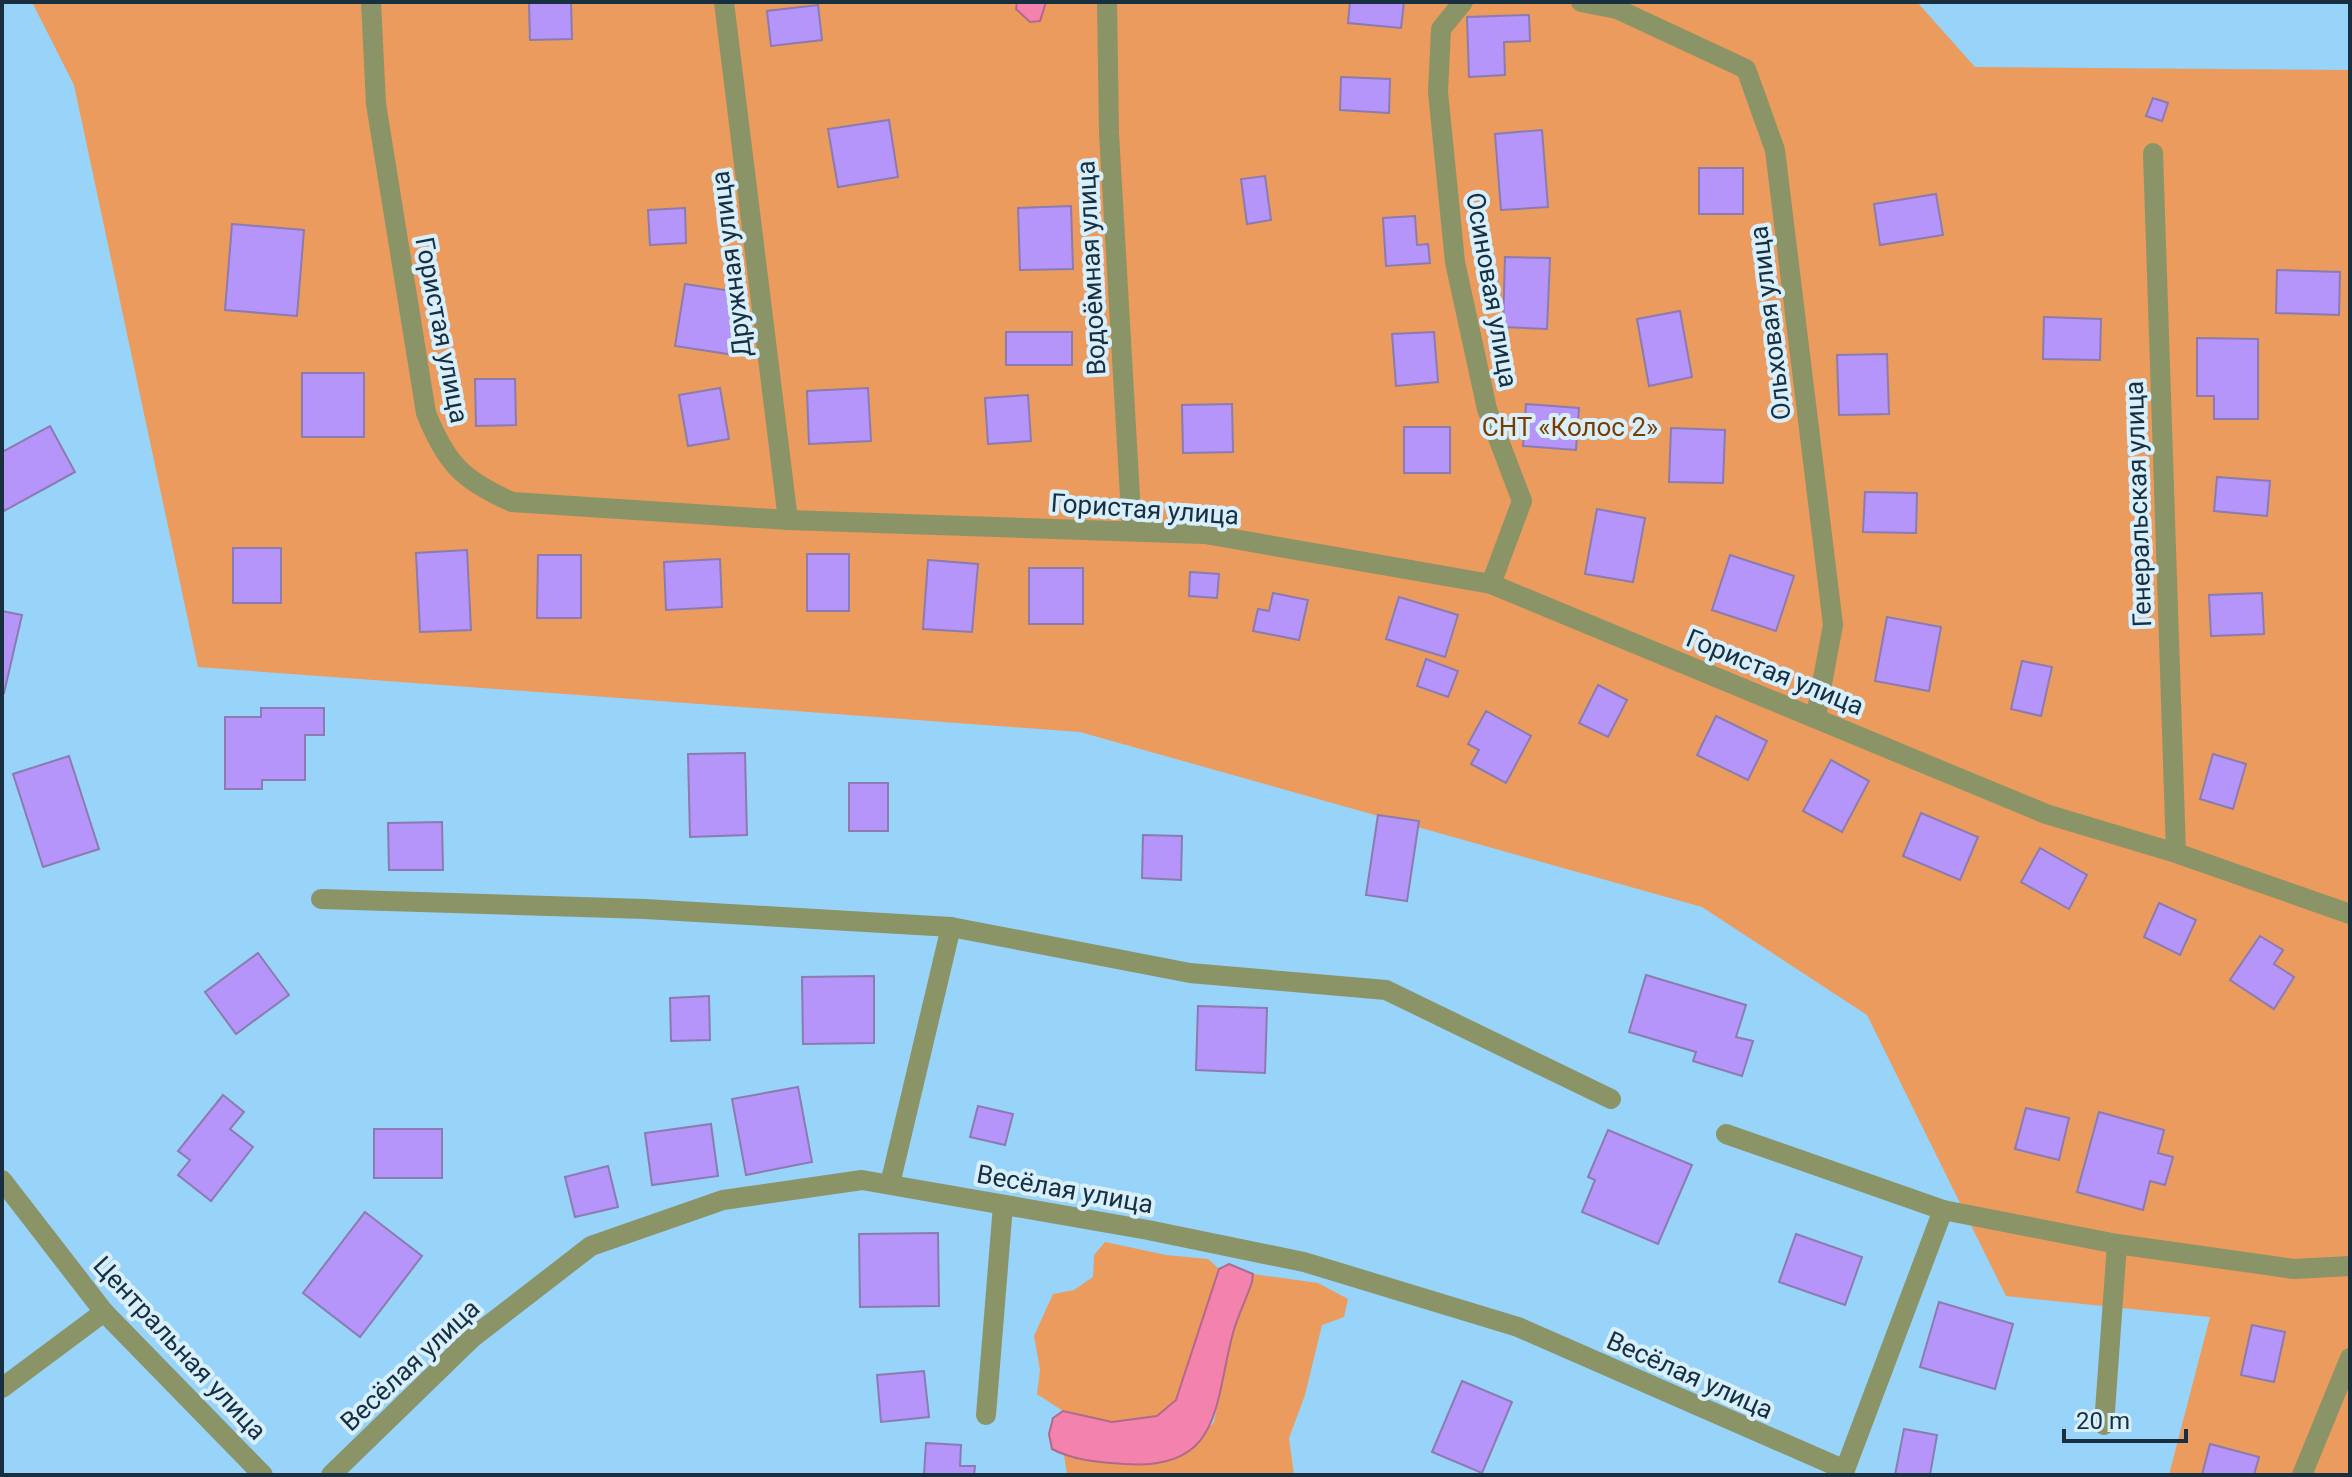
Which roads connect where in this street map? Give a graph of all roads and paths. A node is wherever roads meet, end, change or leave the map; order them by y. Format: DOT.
graph roads {
  1 [pos="371,2"];
  2 [pos="724,2"];
  3 [pos="1107,2"];
  4 [pos="1463,2"];
  5 [pos="1581,2"];
  6 [pos="2153,153"];
  7 [pos="788,520"];
  8 [pos="1132,531"];
  9 [pos="1491,584"];
  10 [pos="1816,716"];
  11 [pos="2176,853"];
  12 [pos="321,899"];
  13 [pos="2350,914"];
  14 [pos="951,927"];
  15 [pos="1611,1099"];
  16 [pos="1726,1134"];
  17 [pos="2,1180"];
  18 [pos="890,1184"];
  19 [pos="1003,1205"];
  20 [pos="1943,1210"];
  21 [pos="2117,1244"];
  22 [pos="2350,1266"];
  23 [pos="104,1312"];
  24 [pos="2350,1358"];
  25 [pos="2,1388"];
  26 [pos="986,1415"];
  27 [pos="2104,1425"];
  28 [pos="1844,1473"];
  29 [pos="263,1475"];
  30 [pos="331,1475"];
  31 [pos="2302,1475"];
  1 -- 7 [label="street, Гористая улица"];
  2 -- 7 [label="street, Дружная улица"];
  3 -- 8 [label="street, Водоёмная улица"];
  4 -- 9 [label="street, Осиновая улица"];
  5 -- 10 [label="street, Ольховая улица"];
  6 -- 11 [label="street, Генеральская улица"];
  7 -- 8 [label="street, Гористая улица"];
  8 -- 9 [label="street, Гористая улица"];
  9 -- 10 [label="street, Гористая улица"];
  10 -- 11 [label="street, Гористая улица"];
  11 -- 13 [label="street, Гористая улица"];
  12 -- 14 [label="street"];
  14 -- 15 [label="street"];
  14 -- 18 [label="street"];
  16 -- 20 [label="street"];
  17 -- 23 [label="street, Центральная улица"];
  18 -- 19 [label="street, Весёлая улица"];
  18 -- 30 [label="street, Весёлая улица"];
  19 -- 26 [label="street"];
  19 -- 28 [label="street, Весёлая улица"];
  20 -- 21 [label="street"];
  20 -- 28 [label="street"];
  21 -- 22 [label="street"];
  21 -- 27 [label="street"];
  23 -- 25 [label="street"];
  23 -- 29 [label="street, Центральная улица"];
  24 -- 31 [label="street"];
}
